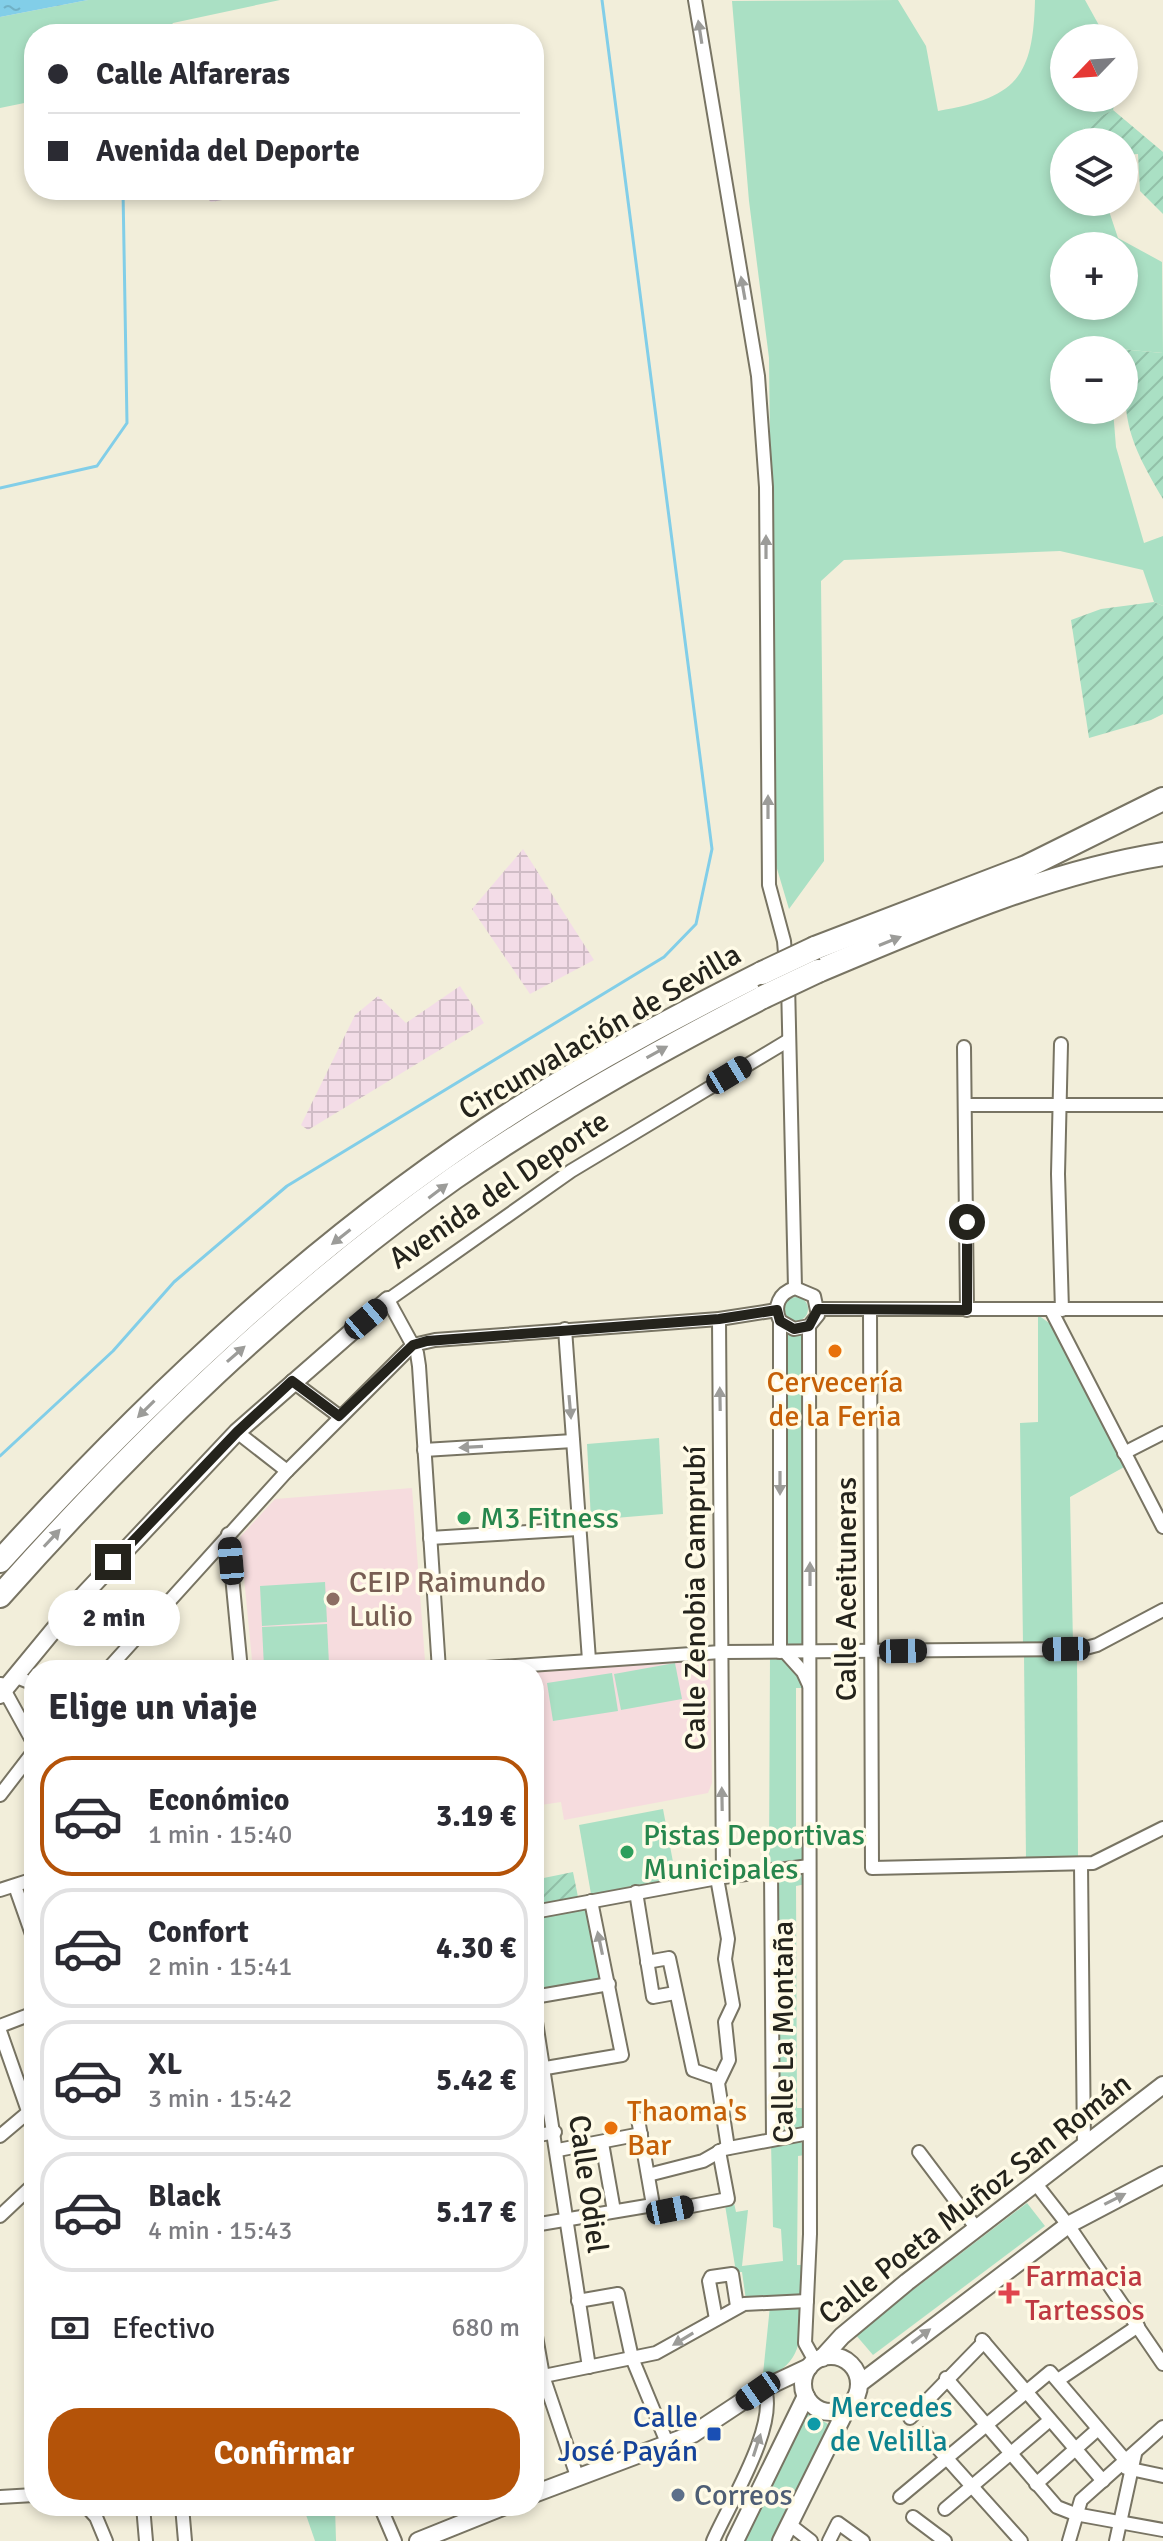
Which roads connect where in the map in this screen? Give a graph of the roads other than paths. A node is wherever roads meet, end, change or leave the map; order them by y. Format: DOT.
graph roads {
  1 [pos="695,0"];
  2 [pos="1163,792"];
  3 [pos="1163,799"];
  4 [pos="1163,809"];
  5 [pos="1120,823"];
  6 [pos="1163,854"];
  7 [pos="1163,863"];
  8 [pos="1026,867"];
  9 [pos="1090,871"];
  10 [pos="789,1040"];
  11 [pos="1061,1044"];
  12 [pos="964,1047"];
  13 [pos="967,1105"];
  14 [pos="1059,1105"];
  15 [pos="1163,1105"];
  16 [pos="795,1288"];
  17 [pos="388,1300"];
  18 [pos="818,1309"];
  19 [pos="1163,1309"];
  20 [pos="870,1310"];
  21 [pos="967,1310"];
  22 [pos="1056,1310"];
  23 [pos="778,1316"];
  24 [pos="719,1319"];
  25 [pos="809,1326"];
  26 [pos="565,1329"];
  27 [pos="413,1345"];
  28 [pos="292,1381"];
  29 [pos="339,1416"];
  30 [pos="237,1432"];
  31 [pos="1163,1433"];
  32 [pos="573,1441"];
  33 [pos="424,1450"];
  34 [pos="1124,1453"];
  35 [pos="287,1471"];
  36 [pos="1163,1527"];
  37 [pos="578,1529"];
  38 [pos="228,1534"];
  39 [pos="430,1538"];
  40 [pos="0,1561"];
  41 [pos="0,1596"];
  42 [pos="1163,1610"];
  43 [pos="721,1652"];
  44 [pos="782,1652"];
  45 [pos="811,1652"];
  46 [pos="872,1652"];
  47 [pos="27,1660"];
  48 [pos="116,1660"];
  49 [pos="240,1660"];
  50 [pos="438,1660"];
  51 [pos="589,1660"];
  52 [pos="544,1663"];
  53 [pos="24,1664"];
  54 [pos="24,1685"];
  55 [pos="4,1686"];
  56 [pos="810,1688"];
  57 [pos="24,1725"];
  58 [pos="24,1764"];
  59 [pos="0,1795"];
  60 [pos="1163,1828"];
  61 [pos="1081,1865"];
  62 [pos="809,1866"];
  63 [pos="771,1870"];
  64 [pos="720,1878"];
  65 [pos="24,1883"];
  66 [pos="15,1886"];
  67 [pos="0,1890"];
  68 [pos="636,1892"];
  69 [pos="591,1901"];
  70 [pos="544,1910"];
  71 [pos="24,1912"];
  72 [pos="647,1962"];
  73 [pos="609,1984"];
  74 [pos="675,1993"];
  75 [pos="544,1995"];
  76 [pos="24,2018"];
  77 [pos="0,2029"];
  78 [pos="544,2068"];
  79 [pos="719,2079"];
  80 [pos="1163,2085"];
  81 [pos="544,2089"];
  82 [pos="24,2091"];
  83 [pos="24,2115"];
  84 [pos="638,2119"];
  85 [pos="555,2132"];
  86 [pos="809,2133"];
  87 [pos="544,2134"];
  88 [pos="641,2134"];
  89 [pos="0,2136"];
  90 [pos="773,2139"];
  91 [pos="602,2143"];
  92 [pos="1084,2147"];
  93 [pos="558,2150"];
  94 [pos="724,2150"];
  95 [pos="919,2152"];
  96 [pos="648,2175"];
  97 [pos="1163,2175"];
  98 [pos="1036,2184"];
  99 [pos="24,2193"];
  100 [pos="653,2205"];
  101 [pos="614,2211"];
  102 [pos="0,2216"];
  103 [pos="566,2219"];
  104 [pos="544,2223"];
  105 [pos="1068,2225"];
  106 [pos="977,2229"];
  107 [pos="578,2301"];
  108 [pos="807,2301"];
  109 [pos="737,2306"];
  110 [pos="716,2319"];
  111 [pos="1138,2326"];
  112 [pos="632,2358"];
  113 [pos="815,2362"];
  114 [pos="1163,2364"];
  115 [pos="589,2367"];
  116 [pos="544,2376"];
  117 [pos="1054,2376"];
  118 [pos="946,2378"];
  119 [pos="770,2384"];
  120 [pos="859,2384"];
  121 [pos="1026,2391"];
  122 [pos="544,2392"];
  123 [pos="804,2392"];
  124 [pos="847,2408"];
  125 [pos="910,2418"];
  126 [pos="1050,2420"];
  127 [pos="986,2425"];
  128 [pos="1163,2427"];
  129 [pos="1098,2429"];
  130 [pos="925,2434"];
  131 [pos="668,2445"];
  132 [pos="1075,2449"];
  133 [pos="1010,2454"];
  134 [pos="946,2458"];
  135 [pos="1128,2463"];
  136 [pos="1163,2476"];
  137 [pos="578,2479"];
  138 [pos="1103,2481"];
  139 [pos="1036,2484"];
  140 [pos="971,2487"];
  141 [pos="544,2491"];
  142 [pos="24,2496"];
  143 [pos="0,2497"];
  144 [pos="900,2497"];
  145 [pos="945,2509"];
  146 [pos="1075,2514"];
  147 [pos="94,2516"];
  148 [pos="144,2516"];
  149 [pos="183,2516"];
  150 [pos="384,2516"];
  151 [pos="480,2516"];
  152 [pos="913,2517"];
  153 [pos="1120,2522"];
  154 [pos="789,2524"];
  155 [pos="1163,2530"];
  156 [pos="106,2541"];
  157 [pos="146,2541"];
  158 [pos="185,2541"];
  159 [pos="395,2541"];
  160 [pos="418,2541"];
  161 [pos="713,2541"];
  162 [pos="735,2541"];
  163 [pos="781,2541"];
  164 [pos="811,2541"];
  165 [pos="829,2541"];
  166 [pos="863,2541"];
  167 [pos="945,2541"];
  168 [pos="1021,2541"];
  169 [pos="1069,2541"];
  170 [pos="1116,2541"];
  10 -- 1 [label="street, one-way"];
  2 -- 5 [label="highway"];
  3 -- 5 [label="highway, Circunvalación de Sevilla"];
  4 -- 8 [label="highway"];
  5 -- 8 [label="highway, Circunvalación de Sevilla"];
  6 -- 9 [label="highway, Circunvalación de Sevilla"];
  7 -- 9 [label="highway"];
  8 -- 40 [label="highway, Circunvalación de Sevilla, one-way, bridge"];
  41 -- 9 [label="highway, Circunvalación de Sevilla, one-way, bridge"];
  10 -- 16 [label="street"];
  10 -- 17 [label="street, Avenida del Deporte"];
  11 -- 14 [label="street"];
  12 -- 13 [label="street"];
  13 -- 14 [label="street"];
  13 -- 21 [label="street"];
  14 -- 15 [label="street"];
  14 -- 22 [label="street"];
  16 -- 18 [label="street"];
  16 -- 23 [label="street"];
  17 -- 27 [label="street"];
  17 -- 28 [label="main road, Avenida del Deporte"];
  18 -- 20 [label="street"];
  18 -- 25 [label="street"];
  19 -- 22 [label="street"];
  20 -- 21 [label="street"];
  20 -- 46 [label="street, Calle Aceituneras"];
  21 -- 22 [label="street"];
  22 -- 34 [label="street"];
  23 -- 24 [label="street"];
  23 -- 25 [label="street"];
  23 -- 44 [label="street, one-way"];
  24 -- 26 [label="street"];
  43 -- 24 [label="street, Calle Zenobia Camprubí, one-way"];
  45 -- 25 [label="street, Calle La Montaña, one-way"];
  26 -- 27 [label="street"];
  26 -- 32 [label="street, one-way"];
  27 -- 29 [label="street"];
  27 -- 33 [label="street"];
  28 -- 29 [label="street"];
  28 -- 30 [label="main road, Avenida del Deporte"];
  29 -- 35 [label="street"];
  30 -- 35 [label="street"];
  30 -- 47 [label="main road, Avenida del Deporte"];
  31 -- 34 [label="street"];
  32 -- 33 [label="street, one-way"];
  32 -- 37 [label="street"];
  33 -- 39 [label="street"];
  34 -- 36 [label="street"];
  35 -- 38 [label="street"];
  37 -- 39 [label="street"];
  37 -- 51 [label="street"];
  38 -- 48 [label="street"];
  38 -- 49 [label="street"];
  39 -- 50 [label="street"];
  42 -- 46 [label="street"];
  43 -- 44 [label="street"];
  43 -- 51 [label="street"];
  64 -- 43 [label="street, Calle Zenobia Camprubí, one-way"];
  44 -- 45 [label="street"];
  44 -- 56 [label="street"];
  45 -- 46 [label="street"];
  45 -- 56 [label="street, Calle La Montaña"];
  46 -- 61 [label="street, Calle Aceituneras"];
  51 -- 52 [label="street"];
  53 -- 55 [label="main road, Avenida del Deporte"];
  54 -- 55 [label="street"];
  55 -- 57 [label="street"];
  56 -- 62 [label="street, Calle La Montaña"];
  58 -- 59 [label="street"];
  60 -- 61 [label="street"];
  61 -- 92 [label="street"];
  62 -- 63 [label="street"];
  62 -- 86 [label="street, Calle La Montaña"];
  63 -- 64 [label="street"];
  63 -- 90 [label="street, Calle La Montaña"];
  64 -- 68 [label="street"];
  64 -- 79 [label="street, Calle Zenobia Camprubí"];
  65 -- 66 [label="street"];
  66 -- 67 [label="street"];
  66 -- 71 [label="street"];
  68 -- 69 [label="street"];
  68 -- 72 [label="street"];
  69 -- 70 [label="street"];
  73 -- 69 [label="street, one-way"];
  72 -- 74 [label="street"];
  72 -- 74 [label="street"];
  73 -- 75 [label="street"];
  73 -- 78 [label="street"];
  74 -- 79 [label="street"];
  76 -- 77 [label="street"];
  77 -- 82 [label="street"];
  79 -- 94 [label="street, Calle Zenobia Camprubí"];
  80 -- 92 [label="main road, Calle Poeta Muñoz San Román"];
  81 -- 85 [label="street, Calle Odiel"];
  83 -- 89 [label="street"];
  84 -- 88 [label="street"];
  85 -- 87 [label="street"];
  85 -- 93 [label="street, Calle Odiel"];
  86 -- 90 [label="street"];
  86 -- 108 [label="street, Calle La Montaña"];
  88 -- 91 [label="street"];
  88 -- 96 [label="street"];
  90 -- 94 [label="street"];
  91 -- 93 [label="street"];
  91 -- 101 [label="street"];
  92 -- 98 [label="main road, Calle Poeta Muñoz San Román"];
  93 -- 103 [label="street, Calle Odiel"];
  94 -- 96 [label="street"];
  94 -- 100 [label="street, Calle Zenobia Camprubí"];
  95 -- 106 [label="street"];
  96 -- 100 [label="street"];
  105 -- 97 [label="main road, one-way"];
  98 -- 105 [label="street"];
  98 -- 106 [label="main road, Calle Poeta Muñoz San Román"];
  99 -- 102 [label="street"];
  100 -- 101 [label="street"];
  101 -- 103 [label="street"];
  103 -- 104 [label="street"];
  103 -- 107 [label="street, Calle Odiel"];
  105 -- 111 [label="street"];
  120 -- 105 [label="main road, one-way"];
  106 -- 113 [label="main road, Calle Poeta Muñoz San Román"];
  107 -- 112 [label="street"];
  107 -- 115 [label="street, Calle Odiel"];
  108 -- 109 [label="street"];
  108 -- 113 [label="street, Calle La Montaña"];
  109 -- 110 [label="street"];
  109 -- 110 [label="street"];
  110 -- 112 [label="street, one-way"];
  111 -- 114 [label="street"];
  111 -- 117 [label="street"];
  112 -- 115 [label="street"];
  112 -- 131 [label="street"];
  113 -- 119 [label="main road"];
  113 -- 120 [label="main road"];
  113 -- 123 [label="main road"];
  115 -- 116 [label="street"];
  117 -- 121 [label="street"];
  117 -- 129 [label="street"];
  118 -- 121 [label="street"];
  118 -- 125 [label="street"];
  118 -- 127 [label="street"];
  119 -- 123 [label="main road"];
  119 -- 131 [label="main road"];
  161 -- 119 [label="street, one-way"];
  120 -- 124 [label="main road"];
  121 -- 126 [label="street"];
  121 -- 127 [label="street"];
  122 -- 137 [label="street"];
  123 -- 124 [label="main road"];
  123 -- 162 [label="main road"];
  124 -- 154 [label="main road"];
  126 -- 132 [label="street"];
  126 -- 133 [label="street"];
  127 -- 133 [label="street"];
  127 -- 134 [label="street"];
  128 -- 135 [label="street"];
  129 -- 132 [label="street"];
  129 -- 135 [label="street"];
  130 -- 134 [label="street"];
  131 -- 137 [label="main road"];
  132 -- 138 [label="street"];
  132 -- 139 [label="street"];
  133 -- 139 [label="street"];
  133 -- 140 [label="street"];
  134 -- 140 [label="street"];
  134 -- 144 [label="street"];
  135 -- 136 [label="street"];
  135 -- 138 [label="street"];
  135 -- 153 [label="street"];
  137 -- 141 [label="main road"];
  138 -- 146 [label="street"];
  139 -- 146 [label="street"];
  140 -- 145 [label="street"];
  140 -- 168 [label="street"];
  142 -- 143 [label="street"];
  146 -- 153 [label="street"];
  146 -- 169 [label="street"];
  147 -- 156 [label="street"];
  148 -- 157 [label="street"];
  149 -- 158 [label="street"];
  150 -- 159 [label="street"];
  151 -- 160 [label="main road"];
  152 -- 167 [label="street"];
  153 -- 155 [label="street"];
  153 -- 170 [label="street"];
  154 -- 163 [label="main road"];
  154 -- 164 [label="street"];
  165 -- 166 [label="street"];
}
